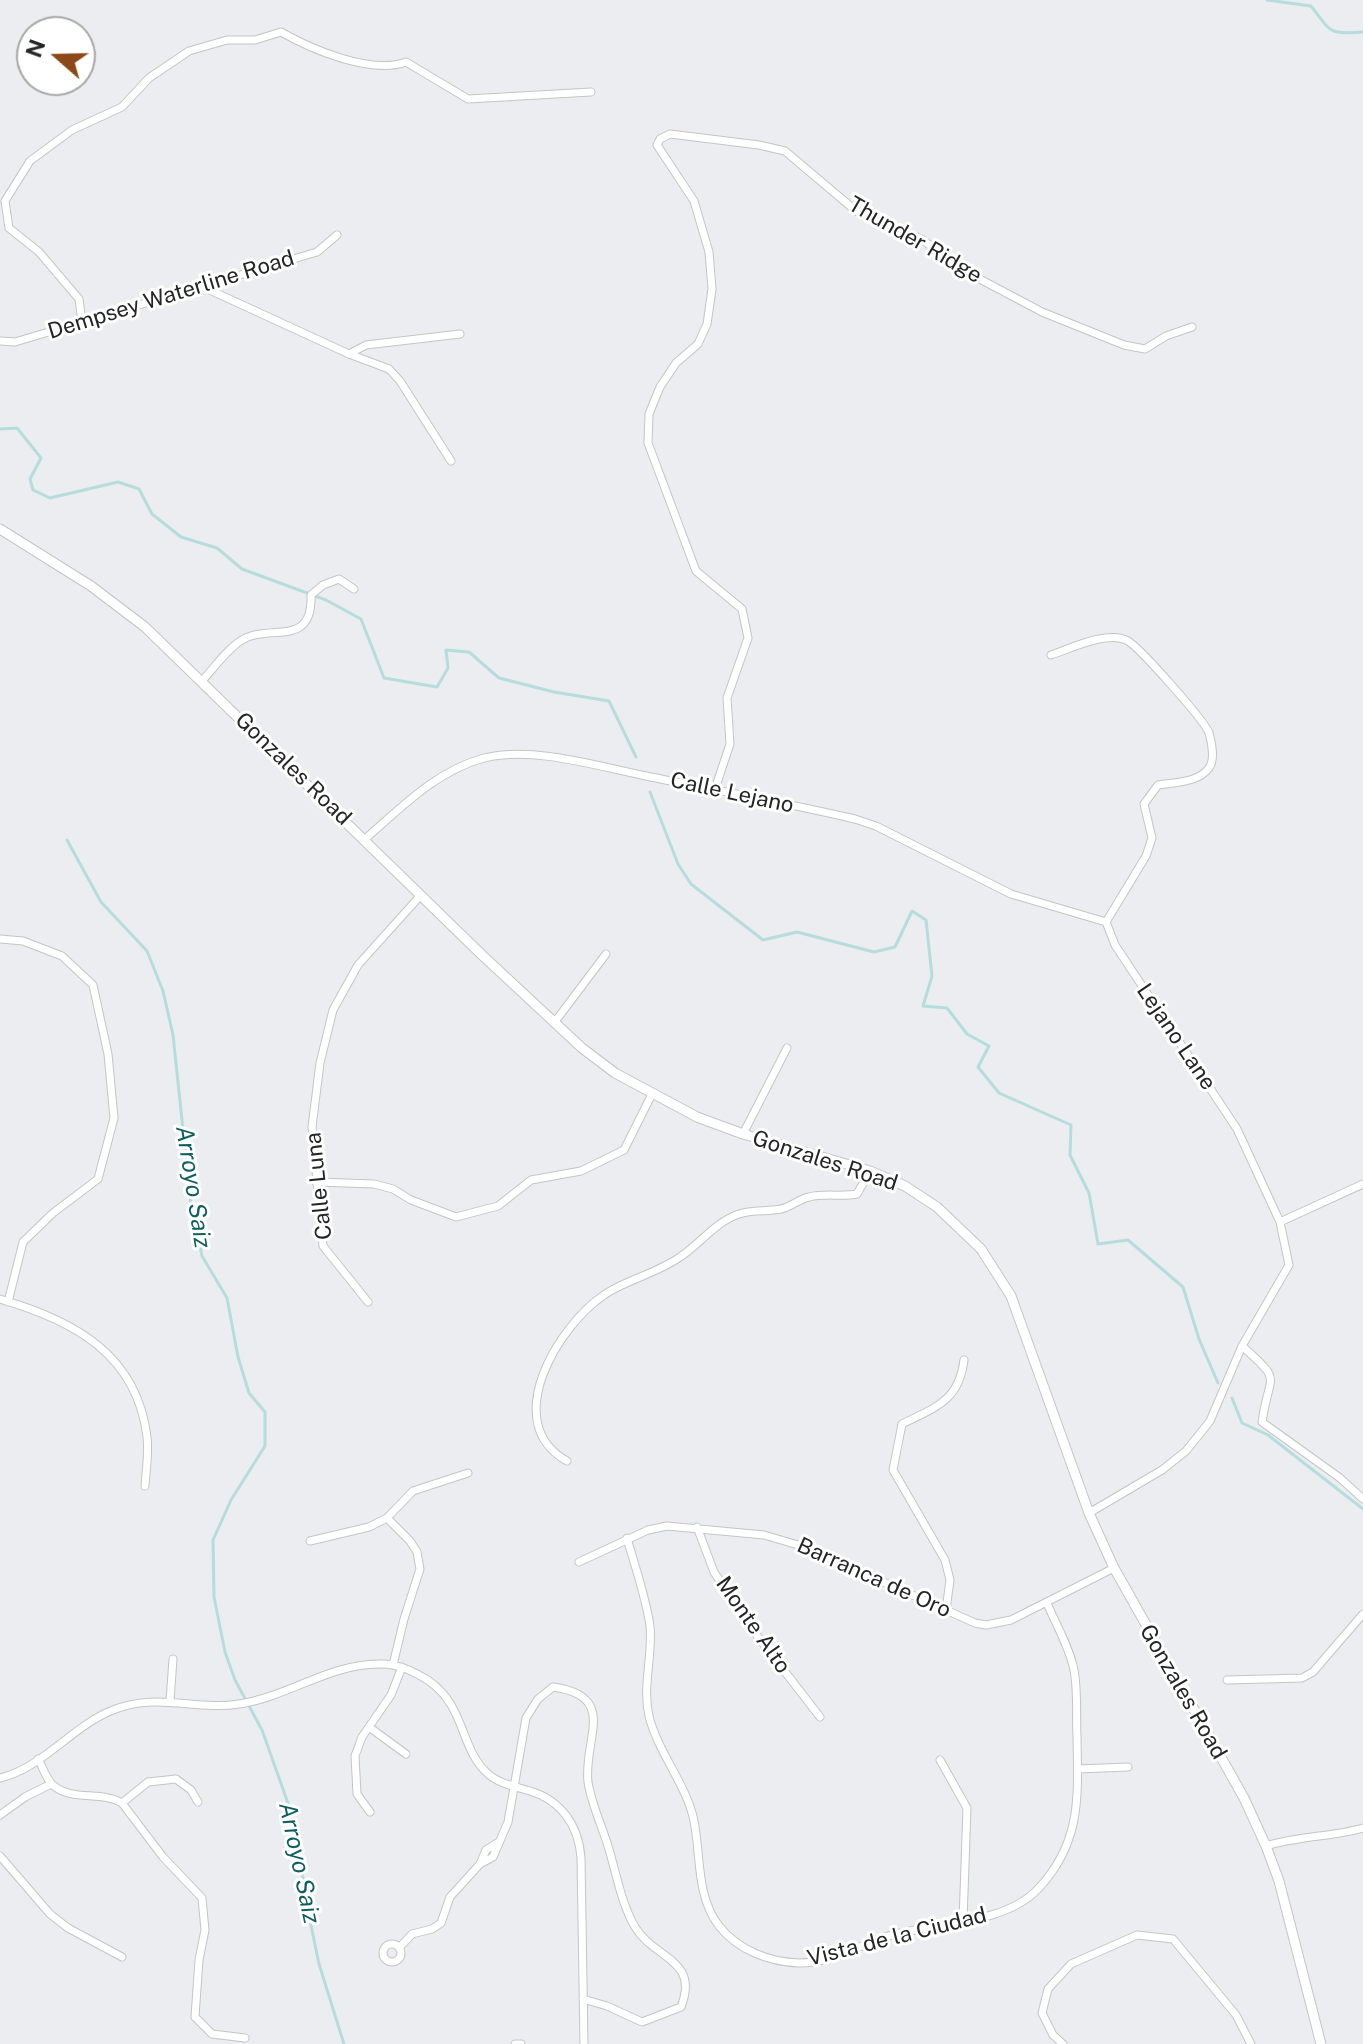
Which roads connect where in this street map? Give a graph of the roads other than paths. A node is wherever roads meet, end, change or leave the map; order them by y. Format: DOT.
graph roads {
  1 [pos="591,92"];
  2 [pos="337,235"];
  3 [pos="201,286"];
  4 [pos="82,322"];
  5 [pos="1192,327"];
  6 [pos="460,334"];
  7 [pos="0,341"];
  8 [pos="349,354"];
  9 [pos="451,461"];
  10 [pos="0,529"];
  11 [pos="354,589"];
  12 [pos="1051,655"];
  13 [pos="202,681"];
  14 [pos="715,789"];
  15 [pos="365,839"];
  16 [pos="421,895"];
  17 [pos="1106,922"];
  18 [pos="0,939"];
  19 [pos="606,954"];
  20 [pos="554,1023"];
  21 [pos="787,1048"];
  22 [pos="652,1094"];
  23 [pos="743,1134"];
  24 [pos="870,1171"];
  25 [pos="316,1182"];
  26 [pos="1363,1184"];
  27 [pos="1280,1222"];
  28 [pos="4,1300"];
  29 [pos="368,1302"];
  30 [pos="1242,1346"];
  31 [pos="964,1360"];
  32 [pos="567,1461"];
  33 [pos="468,1473"];
  34 [pos="145,1486"];
  35 [pos="1363,1499"];
  36 [pos="1089,1513"];
  37 [pos="387,1518"];
  38 [pos="697,1527"];
  39 [pos="627,1538"];
  40 [pos="310,1541"];
  41 [pos="579,1562"];
  42 [pos="1114,1568"];
  43 [pos="1047,1603"];
  44 [pos="946,1610"];
  45 [pos="1363,1614"];
  46 [pos="173,1659"];
  47 [pos="393,1665"];
  48 [pos="402,1667"];
  49 [pos="1227,1680"];
  50 [pos="170,1701"];
  51 [pos="820,1717"];
  52 [pos="369,1727"];
  53 [pos="406,1754"];
  54 [pos="38,1759"];
  55 [pos="940,1760"];
  56 [pos="1128,1767"];
  57 [pos="1078,1769"];
  58 [pos="0,1778"];
  59 [pos="51,1784"];
  60 [pos="516,1787"];
  61 [pos="198,1802"];
  62 [pos="122,1803"];
  63 [pos="370,1812"];
  64 [pos="0,1815"];
  65 [pos="1363,1828"];
  66 [pos="1266,1846"];
  67 [pos="0,1856"];
  68 [pos="963,1921"];
  69 [pos="399,1948"];
  70 [pos="122,1957"];
  71 [pos="583,1999"];
  72 [pos="245,2038"];
  73 [pos="515,2044"];
  74 [pos="521,2044"];
  75 [pos="584,2044"];
  76 [pos="1063,2044"];
  77 [pos="1251,2044"];
  78 [pos="1321,2044"];
  1 -- 4 [label="street"];
  2 -- 3 [label="street, Dempsey Waterline Road"];
  3 -- 4 [label="street, Dempsey Waterline Road"];
  3 -- 8 [label="street"];
  4 -- 7 [label="street, Dempsey Waterline Road"];
  5 -- 14 [label="street, Thunder Ridge"];
  6 -- 8 [label="street"];
  8 -- 9 [label="street"];
  10 -- 13 [label="street, Gonzales Road"];
  11 -- 13 [label="street"];
  12 -- 17 [label="street"];
  13 -- 15 [label="street, Gonzales Road"];
  14 -- 15 [label="street, Calle Lejano"];
  14 -- 17 [label="street, Calle Lejano"];
  15 -- 16 [label="street, Gonzales Road"];
  16 -- 20 [label="street, Gonzales Road"];
  16 -- 25 [label="street, Calle Luna"];
  17 -- 27 [label="street, Lejano Lane"];
  18 -- 28 [label="street"];
  19 -- 20 [label="street"];
  20 -- 22 [label="street, Gonzales Road"];
  21 -- 23 [label="street"];
  22 -- 23 [label="street, Gonzales Road"];
  22 -- 25 [label="street"];
  23 -- 24 [label="street, Gonzales Road"];
  24 -- 32 [label="street"];
  24 -- 36 [label="street, Gonzales Road"];
  25 -- 29 [label="street, Calle Luna"];
  26 -- 27 [label="street"];
  27 -- 30 [label="street, Lejano Lane"];
  28 -- 34 [label="street"];
  30 -- 35 [label="street"];
  30 -- 36 [label="street, Lejano Lane"];
  31 -- 44 [label="street"];
  33 -- 37 [label="street"];
  36 -- 42 [label="street, Gonzales Road"];
  37 -- 40 [label="street"];
  37 -- 47 [label="street"];
  38 -- 39 [label="street, Barranca de Oro"];
  38 -- 44 [label="street, Barranca de Oro"];
  38 -- 51 [label="street, Monte Alto"];
  39 -- 41 [label="street, Barranca de Oro"];
  39 -- 68 [label="street, Vista de la Ciudad"];
  42 -- 43 [label="street, Barranca de Oro"];
  42 -- 66 [label="street, Gonzales Road"];
  43 -- 44 [label="street, Barranca de Oro"];
  43 -- 57 [label="street, Vista de la Ciudad"];
  45 -- 49 [label="street"];
  46 -- 50 [label="street"];
  47 -- 48 [label="street"];
  47 -- 50 [label="street"];
  48 -- 52 [label="street"];
  48 -- 60 [label="street"];
  50 -- 54 [label="street"];
  52 -- 53 [label="street"];
  52 -- 63 [label="street"];
  54 -- 58 [label="street"];
  54 -- 59 [label="street"];
  55 -- 68 [label="street"];
  56 -- 57 [label="street"];
  57 -- 68 [label="street, Vista de la Ciudad"];
  59 -- 62 [label="street"];
  59 -- 64 [label="street"];
  60 -- 69 [label="street"];
  60 -- 71 [label="street"];
  60 -- 71 [label="street"];
  61 -- 62 [label="street"];
  62 -- 72 [label="street"];
  65 -- 66 [label="street"];
  66 -- 78 [label="street, Gonzales Road"];
  67 -- 70 [label="street"];
  71 -- 75 [label="street"];
  73 -- 74 [label="street"];
  76 -- 77 [label="street"];
}
